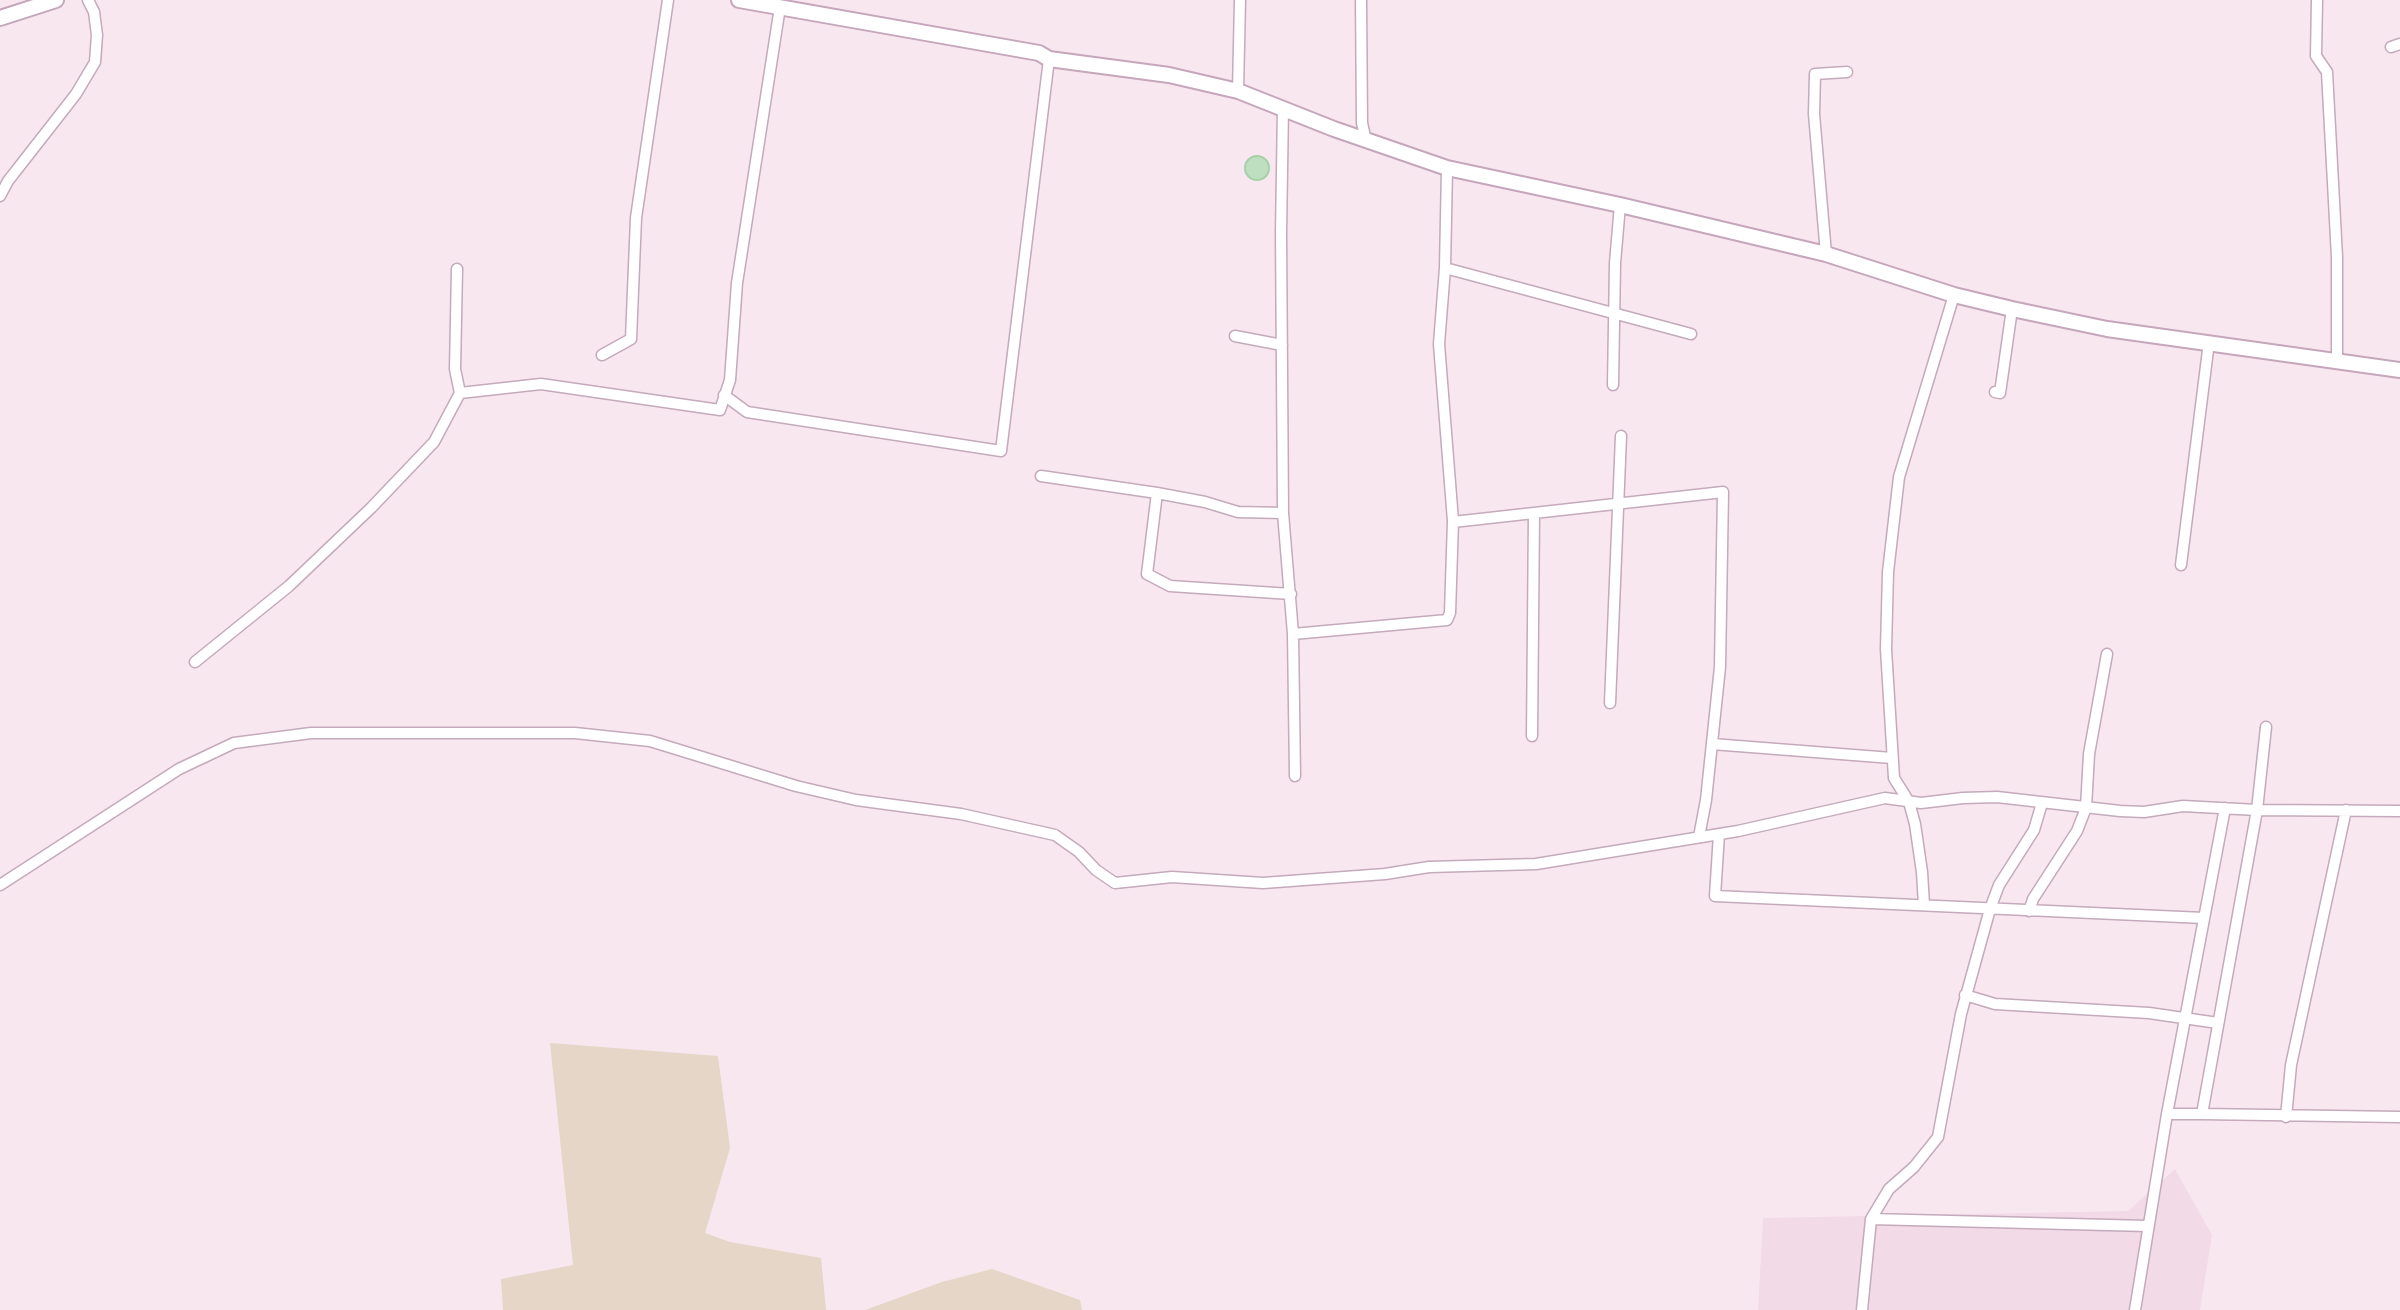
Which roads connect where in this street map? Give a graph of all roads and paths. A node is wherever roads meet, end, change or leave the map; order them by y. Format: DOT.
graph roads {
  1 [pos="56,0"];
  2 [pos="88,0"];
  3 [pos="668,0"];
  4 [pos="739,0"];
  5 [pos="1240,0"];
  6 [pos="1361,0"];
  7 [pos="2317,0"];
  8 [pos="777,5"];
  9 [pos="0,18"];
  10 [pos="1049,59"];
  11 [pos="1847,72"];
  12 [pos="1238,91"];
  13 [pos="1283,108"];
  14 [pos="1366,141"];
  15 [pos="1447,168"];
  16 [pos="0,196"];
  17 [pos="1620,205"];
  18 [pos="1826,254"];
  19 [pos="457,268"];
  20 [pos="1445,268"];
  21 [pos="1954,295"];
  22 [pos="2012,309"];
  23 [pos="1614,313"];
  24 [pos="1691,334"];
  25 [pos="1235,336"];
  26 [pos="2209,342"];
  27 [pos="1282,345"];
  28 [pos="602,355"];
  29 [pos="2337,362"];
  30 [pos="2400,370"];
  31 [pos="1613,385"];
  32 [pos="1995,392"];
  33 [pos="460,393"];
  34 [pos="724,396"];
  35 [pos="1621,436"];
  36 [pos="1041,476"];
  37 [pos="1157,494"];
  38 [pos="1617,503"];
  39 [pos="1283,513"];
  40 [pos="1534,513"];
  41 [pos="1453,522"];
  42 [pos="2181,565"];
  43 [pos="1291,594"];
  44 [pos="1293,634"];
  45 [pos="2107,654"];
  46 [pos="195,662"];
  47 [pos="1610,703"];
  48 [pos="2266,727"];
  49 [pos="1532,736"];
  50 [pos="1712,744"];
  51 [pos="1892,758"];
  52 [pos="1295,776"];
  53 [pos="1909,802"];
  54 [pos="2042,803"];
  55 [pos="2086,808"];
  56 [pos="2225,808"];
  57 [pos="2257,810"];
  58 [pos="2346,810"];
  59 [pos="2400,811"];
  60 [pos="1719,834"];
  61 [pos="1699,837"];
  62 [pos="0,885"];
  63 [pos="1924,905"];
  64 [pos="1990,909"];
  65 [pos="2029,911"];
  66 [pos="2204,918"];
  67 [pos="1965,995"];
  68 [pos="2185,1017"];
  69 [pos="2218,1023"];
  70 [pos="2167,1114"];
  71 [pos="2202,1114"];
  72 [pos="2286,1116"];
  73 [pos="2400,1117"];
  74 [pos="1871,1219"];
  75 [pos="2148,1226"];
  76 [pos="1862,1310"];
  77 [pos="2135,1310"];
  1 -- 9 [label="main road"];
  2 -- 16 [label="street"];
  3 -- 28 [label="street"];
  4 -- 8 [label="main road"];
  5 -- 12 [label="street"];
  6 -- 14 [label="street"];
  7 -- 29 [label="street"];
  8 -- 10 [label="main road"];
  8 -- 34 [label="street"];
  10 -- 12 [label="main road"];
  10 -- 34 [label="street"];
  11 -- 18 [label="street"];
  12 -- 13 [label="main road"];
  13 -- 14 [label="main road"];
  13 -- 27 [label="street"];
  14 -- 15 [label="main road"];
  15 -- 17 [label="main road"];
  15 -- 20 [label="street"];
  17 -- 18 [label="main road"];
  17 -- 23 [label="street"];
  18 -- 21 [label="main road"];
  19 -- 33 [label="street"];
  20 -- 23 [label="street"];
  20 -- 41 [label="street"];
  21 -- 22 [label="main road"];
  21 -- 51 [label="street"];
  22 -- 26 [label="main road"];
  22 -- 32 [label="street"];
  23 -- 24 [label="street"];
  23 -- 31 [label="street"];
  25 -- 27 [label="street"];
  26 -- 29 [label="main road"];
  26 -- 42 [label="street"];
  27 -- 39 [label="street"];
  29 -- 30 [label="main road"];
  33 -- 34 [label="street"];
  33 -- 46 [label="street"];
  35 -- 38 [label="street"];
  36 -- 37 [label="street"];
  37 -- 39 [label="street"];
  37 -- 43 [label="street"];
  38 -- 40 [label="street"];
  38 -- 47 [label="street"];
  38 -- 50 [label="street"];
  39 -- 43 [label="street"];
  40 -- 41 [label="street"];
  40 -- 49 [label="street"];
  41 -- 44 [label="street"];
  43 -- 44 [label="street"];
  44 -- 52 [label="street"];
  45 -- 55 [label="street"];
  48 -- 57 [label="street"];
  50 -- 51 [label="street"];
  50 -- 61 [label="street"];
  51 -- 53 [label="street"];
  53 -- 54 [label="street"];
  53 -- 60 [label="street"];
  53 -- 63 [label="street"];
  54 -- 55 [label="street"];
  54 -- 64 [label="street"];
  55 -- 56 [label="street"];
  55 -- 65 [label="street"];
  56 -- 57 [label="street"];
  56 -- 66 [label="street"];
  57 -- 58 [label="street"];
  57 -- 69 [label="street"];
  58 -- 59 [label="street"];
  58 -- 72 [label="street"];
  60 -- 61 [label="street"];
  60 -- 63 [label="street"];
  61 -- 62 [label="street"];
  63 -- 64 [label="street"];
  64 -- 65 [label="street"];
  64 -- 67 [label="street"];
  65 -- 66 [label="street"];
  66 -- 68 [label="street"];
  67 -- 68 [label="street"];
  67 -- 74 [label="street"];
  68 -- 69 [label="street"];
  68 -- 70 [label="street"];
  69 -- 71 [label="street"];
  70 -- 71 [label="street"];
  70 -- 75 [label="street"];
  71 -- 72 [label="street"];
  72 -- 73 [label="street"];
  74 -- 75 [label="street"];
  74 -- 76 [label="street"];
  75 -- 77 [label="street"];
}
